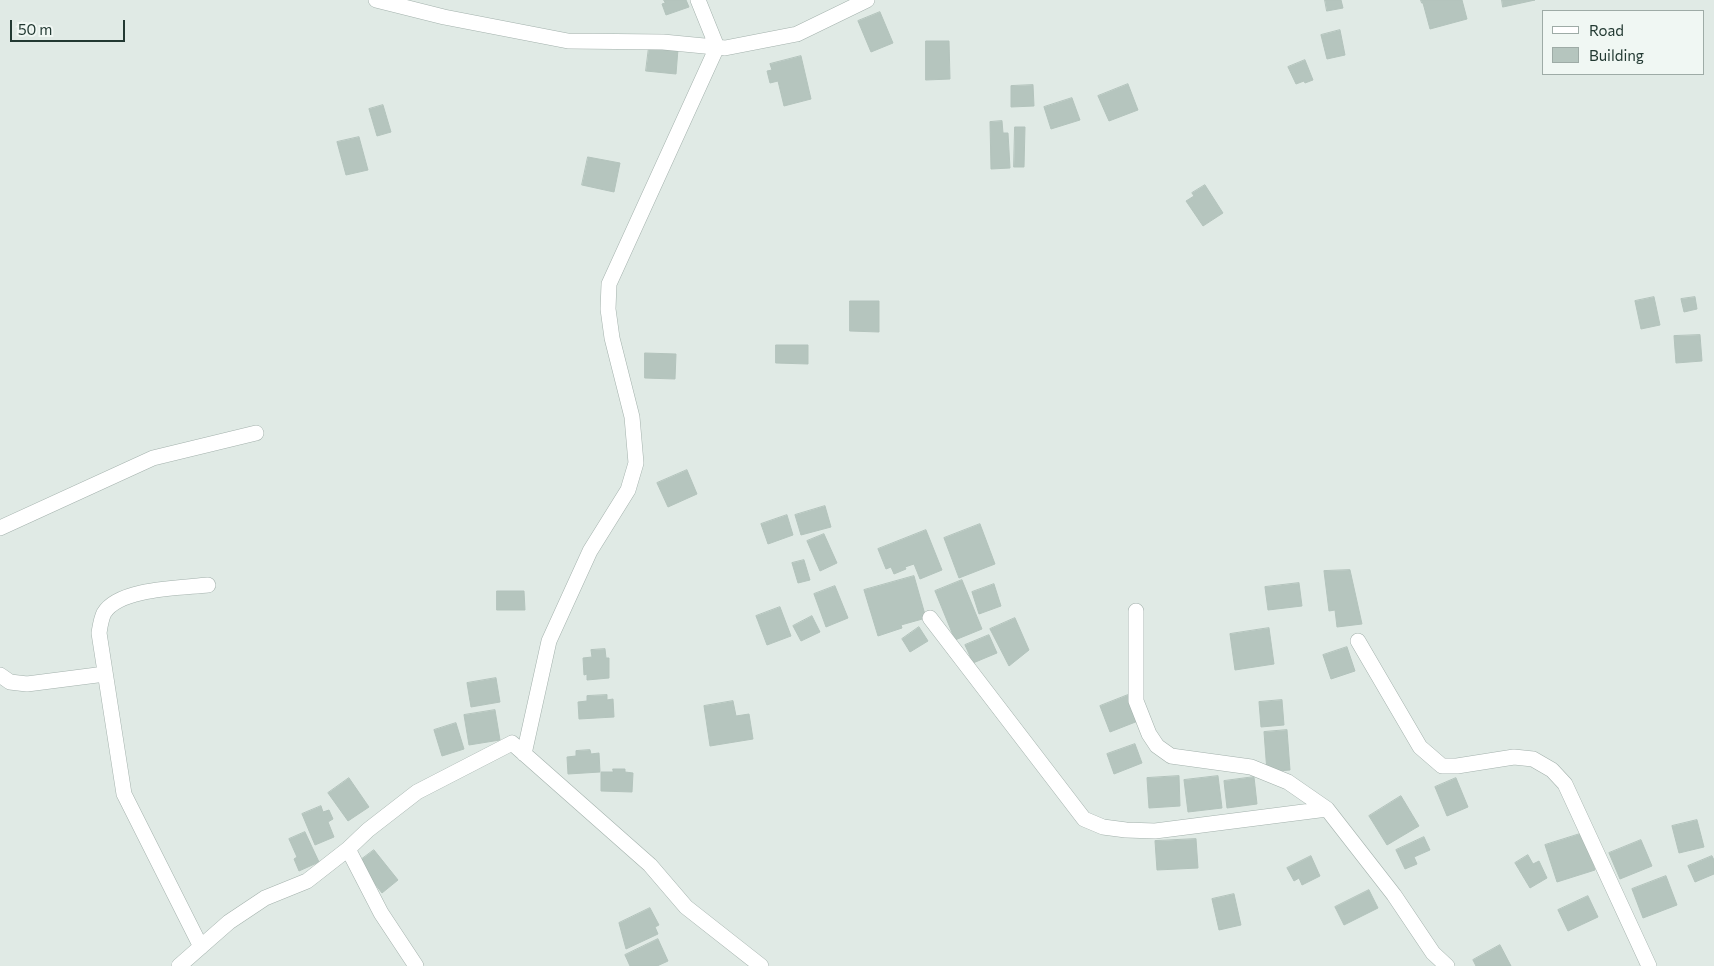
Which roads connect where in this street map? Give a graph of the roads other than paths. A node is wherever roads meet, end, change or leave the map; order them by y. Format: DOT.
graph roads {
  1 [pos="376,0"];
  2 [pos="698,0"];
  3 [pos="867,0"];
  4 [pos="717,47"];
  5 [pos="256,433"];
  6 [pos="0,528"];
  7 [pos="208,585"];
  8 [pos="1136,610"];
  9 [pos="930,618"];
  10 [pos="1358,642"];
  11 [pos="105,674"];
  12 [pos="0,675"];
  13 [pos="524,754"];
  14 [pos="1326,809"];
  15 [pos="348,849"];
  16 [pos="201,947"];
  17 [pos="179,966"];
  18 [pos="416,966"];
  19 [pos="761,966"];
  20 [pos="1447,966"];
  21 [pos="1649,966"];
  1 -- 4 [label="street"];
  2 -- 4 [label="street"];
  3 -- 4 [label="street"];
  4 -- 13 [label="street"];
  5 -- 6 [label="street"];
  7 -- 11 [label="street"];
  8 -- 14 [label="street"];
  9 -- 14 [label="street"];
  10 -- 21 [label="street"];
  11 -- 12 [label="street"];
  11 -- 16 [label="street"];
  13 -- 15 [label="street"];
  13 -- 19 [label="street"];
  14 -- 20 [label="street"];
  15 -- 16 [label="street"];
  15 -- 18 [label="street"];
  16 -- 17 [label="street"];
}
